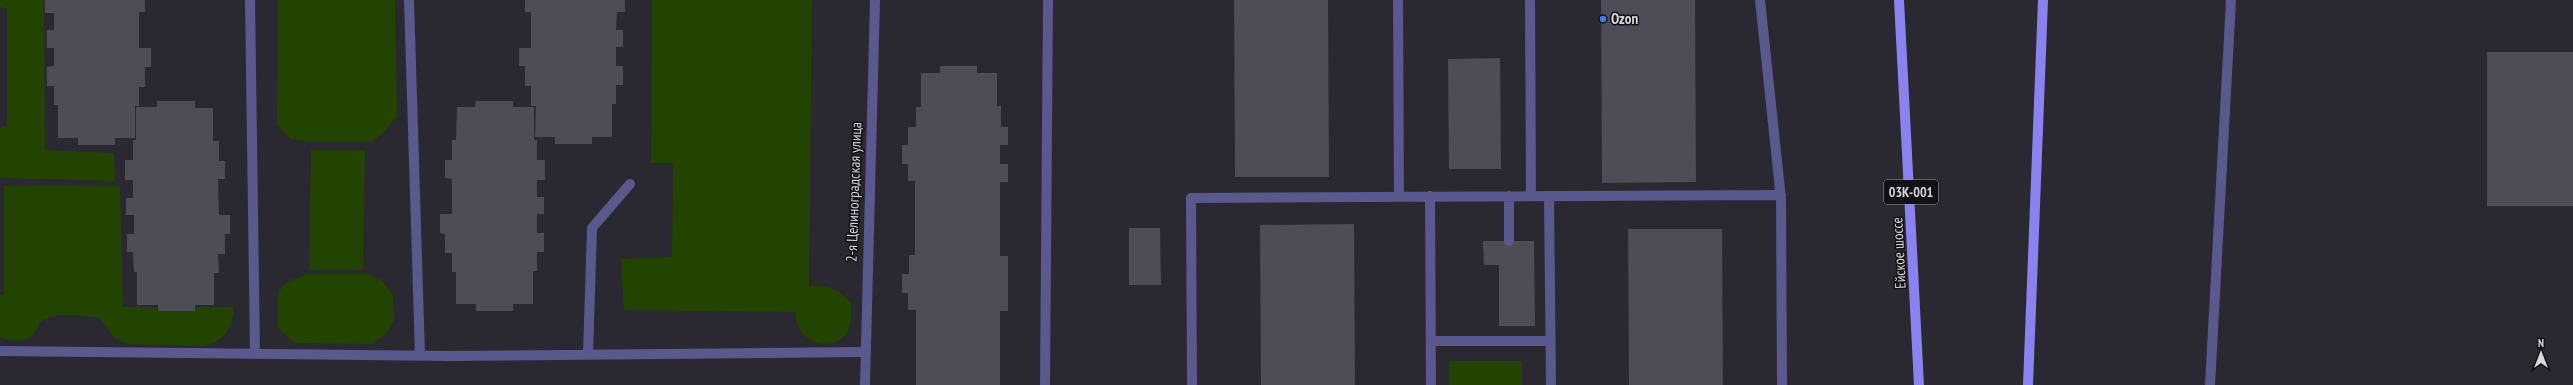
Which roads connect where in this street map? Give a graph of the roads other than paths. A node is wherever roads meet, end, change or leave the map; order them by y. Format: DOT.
graph roads {
  1 [pos="250,0"];
  2 [pos="409,0"];
  3 [pos="875,0"];
  4 [pos="1048,0"];
  5 [pos="1398,0"];
  6 [pos="1530,0"];
  7 [pos="1760,0"];
  8 [pos="1899,0"];
  9 [pos="2043,0"];
  10 [pos="2231,0"];
  11 [pos="630,184"];
  12 [pos="1781,194"];
  13 [pos="1399,196"];
  14 [pos="1430,196"];
  15 [pos="1509,196"];
  16 [pos="1531,196"];
  17 [pos="1549,196"];
  18 [pos="1509,241"];
  19 [pos="1431,341"];
  20 [pos="1550,341"];
  21 [pos="0,351"];
  22 [pos="255,352"];
  23 [pos="864,352"];
  24 [pos="588,354"];
  25 [pos="420,355"];
  26 [pos="865,385"];
  27 [pos="1045,385"];
  28 [pos="1192,385"];
  29 [pos="1431,385"];
  30 [pos="1550,385"];
  31 [pos="1782,385"];
  32 [pos="1920,385"];
  33 [pos="2028,385"];
  34 [pos="2210,385"];
  1 -- 22 [label="street"];
  2 -- 25 [label="street"];
  3 -- 23 [label="street, 2-я Целиноградская улица"];
  4 -- 27 [label="street"];
  5 -- 13 [label="street"];
  6 -- 16 [label="street"];
  7 -- 12 [label="street"];
  8 -- 32 [label="main road, Ейское шоссе / 03К-001"];
  9 -- 33 [label="main road"];
  10 -- 34 [label="street"];
  11 -- 24 [label="street"];
  12 -- 17 [label="street"];
  12 -- 31 [label="street"];
  13 -- 14 [label="street"];
  13 -- 28 [label="street"];
  14 -- 15 [label="street"];
  14 -- 19 [label="street"];
  15 -- 16 [label="street"];
  15 -- 18 [label="street"];
  16 -- 17 [label="street"];
  17 -- 20 [label="street"];
  19 -- 20 [label="street"];
  19 -- 29 [label="street"];
  20 -- 30 [label="street"];
  21 -- 22 [label="street"];
  22 -- 25 [label="street"];
  23 -- 24 [label="street"];
  23 -- 26 [label="street, 2-я Целиноградская улица"];
  24 -- 25 [label="street"];
}
